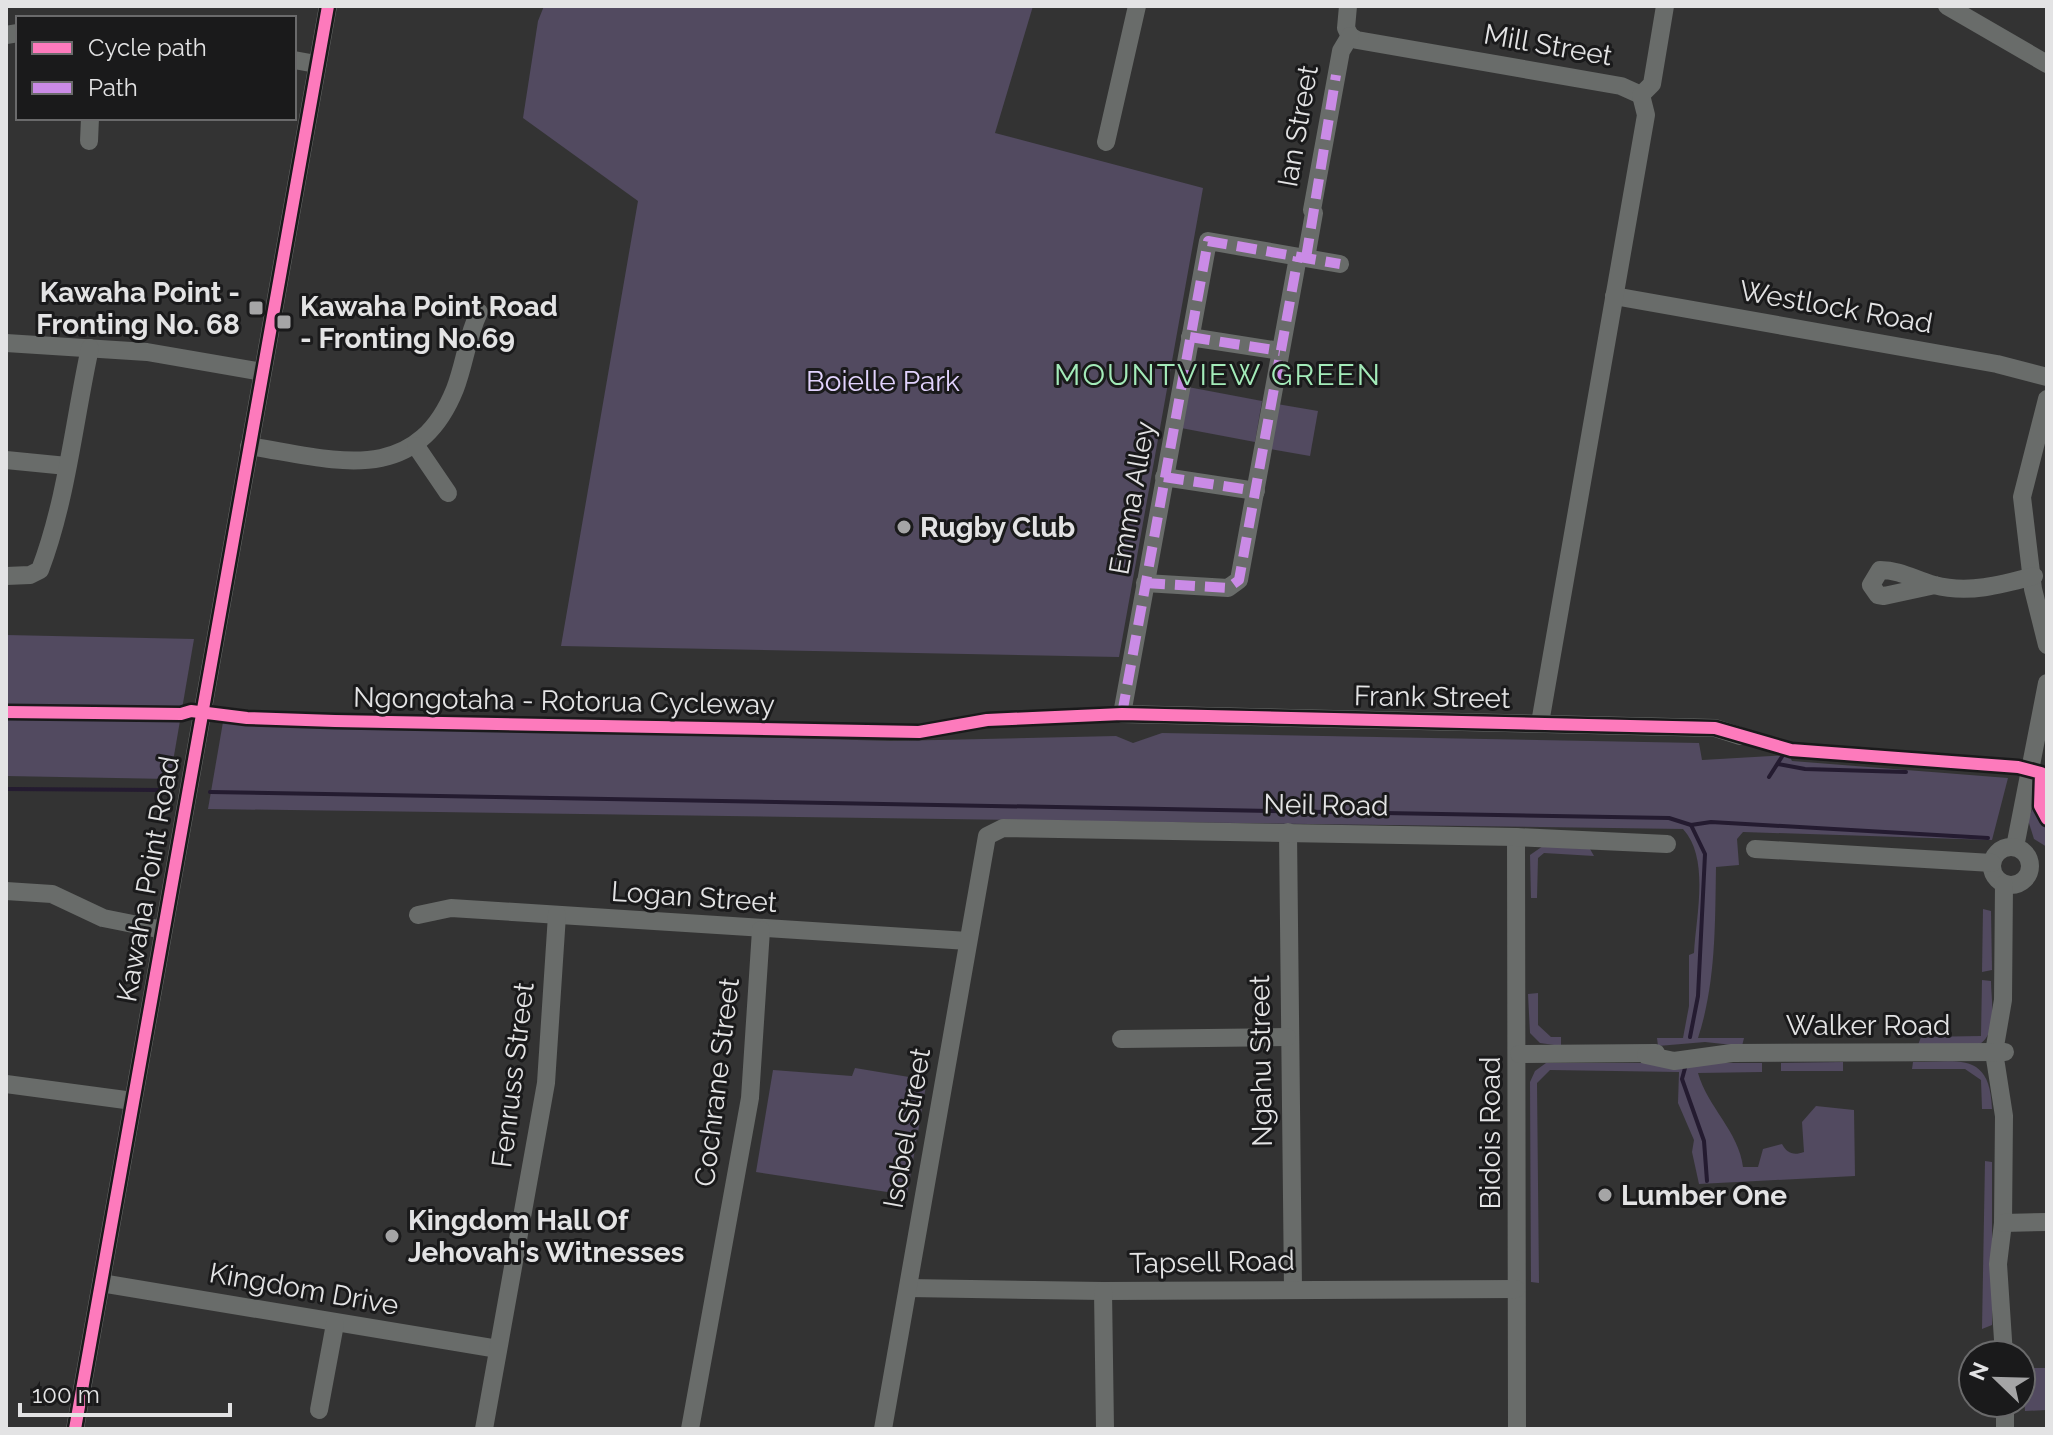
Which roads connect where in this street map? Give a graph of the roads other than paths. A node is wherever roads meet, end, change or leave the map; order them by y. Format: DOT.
graph roads {
  1 [pos="328,6"];
  2 [pos="1137,6"];
  3 [pos="1348,6"];
  4 [pos="1665,6"];
  5 [pos="1947,6"];
  6 [pos="1350,36"];
  7 [pos="296,60"];
  8 [pos="316,64"];
  9 [pos="2047,64"];
  10 [pos="1641,95"];
  11 [pos="90,120"];
  12 [pos="89,141"];
  13 [pos="1106,142"];
  14 [pos="1302,258"];
  15 [pos="1340,264"];
  16 [pos="1614,296"];
  17 [pos="479,312"];
  18 [pos="1190,337"];
  19 [pos="6,343"];
  20 [pos="90,348"];
  21 [pos="1280,351"];
  22 [pos="2047,377"];
  23 [pos="261,378"];
  24 [pos="2047,399"];
  25 [pos="249,446"];
  26 [pos="416,446"];
  27 [pos="6,460"];
  28 [pos="67,466"];
  29 [pos="1164,477"];
  30 [pos="1256,491"];
  31 [pos="448,493"];
  32 [pos="6,576"];
  33 [pos="2034,576"];
  34 [pos="1145,583"];
  35 [pos="1935,585"];
  36 [pos="2046,638"];
  37 [pos="2047,683"];
  38 [pos="1122,714"];
  39 [pos="1540,723"];
  40 [pos="1740,736"];
  41 [pos="1288,832"];
  42 [pos="987,836"];
  43 [pos="1516,837"];
  44 [pos="1667,844"];
  45 [pos="2015,847"];
  46 [pos="1755,849"];
  47 [pos="1992,863"];
  48 [pos="2038,863"];
  49 [pos="2004,884"];
  50 [pos="6,891"];
  51 [pos="418,915"];
  52 [pos="557,915"];
  53 [pos="163,930"];
  54 [pos="761,930"];
  55 [pos="968,941"];
  56 [pos="1287,1037"];
  57 [pos="1121,1039"];
  58 [pos="1999,1052"];
  59 [pos="1519,1054"];
  60 [pos="6,1084"];
  61 [pos="133,1101"];
  62 [pos="2047,1222"];
  63 [pos="2003,1223"];
  64 [pos="101,1283"];
  65 [pos="908,1288"];
  66 [pos="1293,1289"];
  67 [pos="1516,1289"];
  68 [pos="1103,1291"];
  69 [pos="335,1324"];
  70 [pos="2004,1339"];
  71 [pos="498,1349"];
  72 [pos="319,1410"];
  73 [pos="75,1429"];
  74 [pos="484,1429"];
  75 [pos="690,1429"];
  76 [pos="883,1429"];
  77 [pos="1105,1429"];
  78 [pos="1517,1429"];
  1 -- 8 [label="street, Kawaha Point Road"];
  2 -- 13 [label="street"];
  3 -- 6 [label="street, Ian Street"];
  4 -- 10 [label="street, Frank Street"];
  5 -- 9 [label="street"];
  6 -- 10 [label="street, Mill Street"];
  6 -- 14 [label="street, Ian Street"];
  7 -- 8 [label="street"];
  8 -- 23 [label="street, Kawaha Point Road"];
  10 -- 16 [label="street, Frank Street"];
  11 -- 12 [label="street"];
  14 -- 15 [label="street"];
  14 -- 18 [label="street, Emma Alley"];
  14 -- 21 [label="street, Ian Street"];
  16 -- 22 [label="street, Westlock Road"];
  16 -- 39 [label="street, Frank Street"];
  17 -- 26 [label="street"];
  18 -- 21 [label="street"];
  18 -- 29 [label="street, Emma Alley"];
  19 -- 20 [label="street"];
  20 -- 23 [label="street"];
  20 -- 28 [label="street"];
  21 -- 30 [label="street, Ian Street"];
  23 -- 25 [label="street, Kawaha Point Road"];
  24 -- 33 [label="street"];
  25 -- 26 [label="street"];
  25 -- 53 [label="street, Kawaha Point Road"];
  26 -- 31 [label="street"];
  27 -- 28 [label="street"];
  28 -- 32 [label="street"];
  29 -- 30 [label="street"];
  29 -- 34 [label="street, Emma Alley"];
  30 -- 34 [label="street, Ian Street"];
  33 -- 35 [label="street"];
  33 -- 36 [label="street"];
  34 -- 38 [label="street, Emma Alley"];
  37 -- 45 [label="street"];
  38 -- 39 [label="street, Frank Street"];
  39 -- 40 [label="street, Frank Street"];
  41 -- 42 [label="street, Neil Road"];
  41 -- 43 [label="street, Neil Road"];
  41 -- 56 [label="street, Ngahu Street"];
  42 -- 55 [label="street, Isobel Street"];
  43 -- 44 [label="street, Neil Road"];
  43 -- 59 [label="street, Bidois Road"];
  45 -- 47 [label="street"];
  45 -- 48 [label="street"];
  46 -- 47 [label="street"];
  47 -- 49 [label="street"];
  48 -- 49 [label="street"];
  49 -- 58 [label="street"];
  50 -- 53 [label="street"];
  51 -- 52 [label="street, Logan Street"];
  52 -- 54 [label="street, Logan Street"];
  52 -- 71 [label="street, Fenruss Street"];
  53 -- 61 [label="street, Kawaha Point Road"];
  54 -- 55 [label="street, Logan Street"];
  54 -- 75 [label="street, Cochrane Street"];
  55 -- 65 [label="street, Isobel Street"];
  56 -- 57 [label="street"];
  56 -- 66 [label="street, Ngahu Street"];
  58 -- 59 [label="street, Walker Road"];
  58 -- 63 [label="street"];
  59 -- 67 [label="street, Bidois Road"];
  60 -- 61 [label="street"];
  61 -- 64 [label="street, Kawaha Point Road"];
  62 -- 63 [label="street"];
  63 -- 70 [label="street"];
  64 -- 69 [label="street, Kingdom Drive"];
  64 -- 73 [label="street, Kawaha Point Road"];
  65 -- 68 [label="street, Tapsell Road"];
  65 -- 76 [label="street, Isobel Street"];
  66 -- 67 [label="street, Tapsell Road"];
  66 -- 68 [label="street, Tapsell Road"];
  67 -- 78 [label="street, Bidois Road"];
  68 -- 77 [label="street"];
  69 -- 71 [label="street, Kingdom Drive"];
  69 -- 72 [label="street"];
  71 -- 74 [label="street, Fenruss Street"];
}
